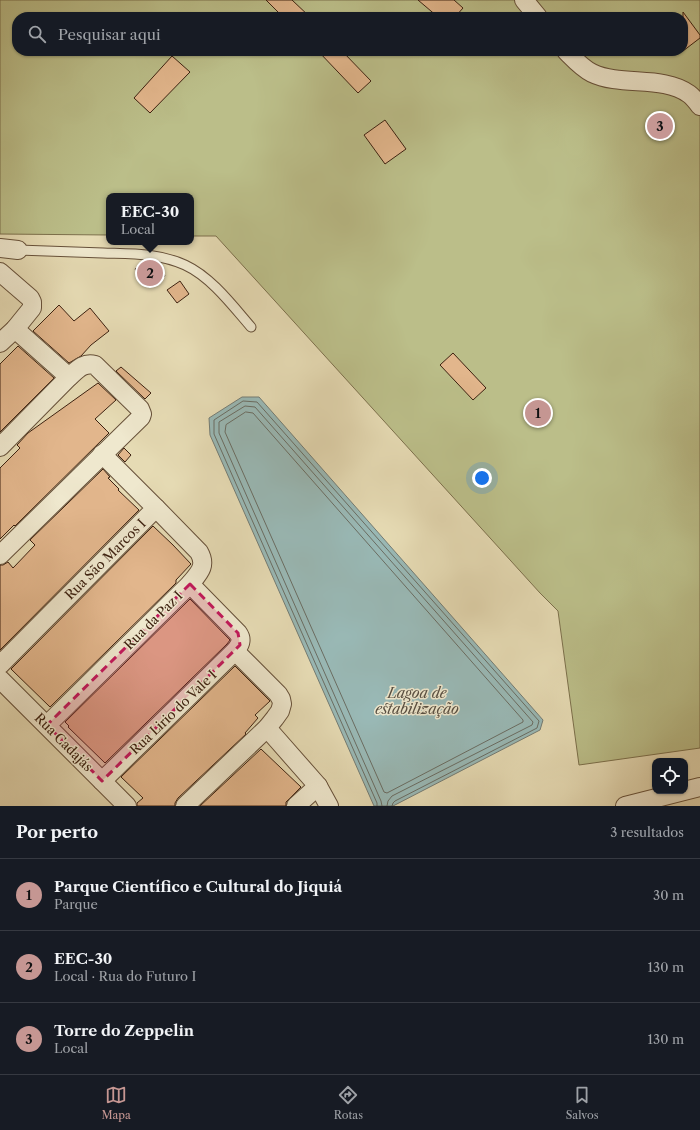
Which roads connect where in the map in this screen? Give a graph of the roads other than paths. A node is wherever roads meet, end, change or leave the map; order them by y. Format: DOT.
graph roads {
  1 [pos="524,0"];
  2 [pos="534,12"];
  3 [pos="571,56"];
  4 [pos="700,106"];
  5 [pos="9,249"];
  6 [pos="0,272"];
  7 [pos="251,327"];
  8 [pos="15,329"];
  9 [pos="0,343"];
  10 [pos="69,377"];
  11 [pos="0,447"];
  12 [pos="102,454"];
  13 [pos="156,508"];
  14 [pos="0,555"];
  15 [pos="190,584"];
  16 [pos="238,646"];
  17 [pos="0,665"];
  18 [pos="0,679"];
  19 [pos="47,725"];
  20 [pos="267,728"];
  21 [pos="102,781"];
  22 [pos="318,786"];
  23 [pos="700,788"];
  24 [pos="127,806"];
  25 [pos="185,806"];
  26 [pos="296,806"];
  27 [pos="329,806"];
  28 [pos="625,806"];
  1 -- 2 [label="street"];
  3 -- 4 [label="street"];
  5 -- 7 [label="lane"];
  6 -- 8 [label="street"];
  8 -- 9 [label="street"];
  8 -- 10 [label="street"];
  10 -- 11 [label="street"];
  10 -- 12 [label="street"];
  12 -- 13 [label="street, Rua São Marcos I"];
  12 -- 14 [label="street"];
  13 -- 15 [label="street, Rua da Paz I"];
  13 -- 17 [label="street, Rua São Marcos I"];
  15 -- 16 [label="street"];
  15 -- 19 [label="street, Rua da Paz I"];
  16 -- 20 [label="street"];
  16 -- 21 [label="street, Rua Lirio do Vale I"];
  18 -- 19 [label="street, Rua Cadajás"];
  19 -- 21 [label="street, Rua Cadajás"];
  20 -- 22 [label="street"];
  20 -- 25 [label="street"];
  21 -- 24 [label="street, Rua Cadajás"];
  22 -- 26 [label="street"];
  22 -- 27 [label="street"];
  23 -- 28 [label="street"];
}
